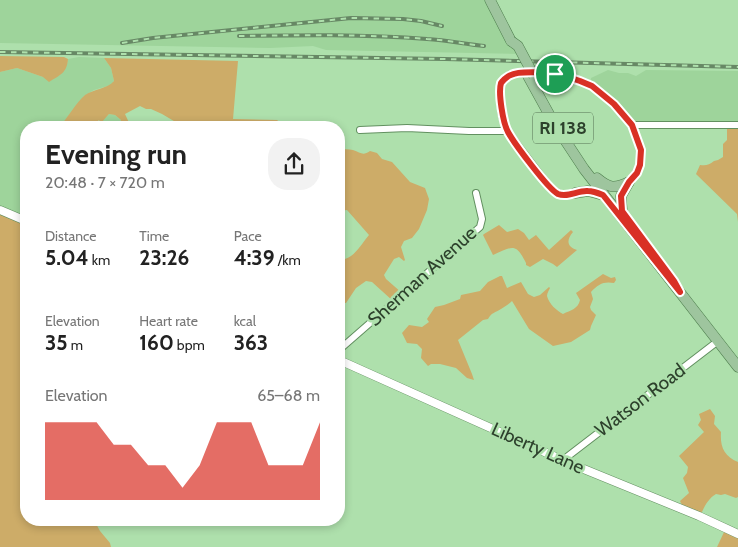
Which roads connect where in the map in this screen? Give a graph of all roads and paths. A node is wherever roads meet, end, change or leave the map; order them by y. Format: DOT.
graph roads {
  1 [pos="490,0"];
  2 [pos="531,76"];
  3 [pos="632,125"];
  4 [pos="738,125"];
  5 [pos="360,130"];
  6 [pos="507,131"];
  7 [pos="584,169"];
  8 [pos="597,178"];
  9 [pos="629,182"];
  10 [pos="476,192"];
  11 [pos="575,192"];
  12 [pos="603,195"];
  13 [pos="0,210"];
  14 [pos="622,211"];
  15 [pos="20,218"];
  16 [pos="680,292"];
  17 [pos="718,341"];
  18 [pos="345,345"];
  19 [pos="345,363"];
  20 [pos="738,367"];
  21 [pos="563,460"];
  22 [pos="738,534"];
  1 -- 2 [label="main road, RI 138"];
  2 -- 7 [label="main road, RI 138"];
  2 -- 8 [label="main road, RI 138"];
  3 -- 4 [label="street"];
  3 -- 6 [label="street"];
  3 -- 9 [label="street"];
  5 -- 6 [label="street"];
  6 -- 11 [label="street"];
  7 -- 11 [label="main road"];
  7 -- 12 [label="main road, RI 138"];
  8 -- 9 [label="main road"];
  8 -- 14 [label="main road, RI 138"];
  9 -- 14 [label="main road"];
  10 -- 18 [label="street, Sherman Avenue"];
  11 -- 12 [label="main road"];
  12 -- 16 [label="main road, RI 138"];
  13 -- 15 [label="street"];
  14 -- 16 [label="main road, RI 138"];
  16 -- 17 [label="main road, RI 138"];
  17 -- 20 [label="main road, RI 138"];
  17 -- 21 [label="street, Watson Road"];
  19 -- 21 [label="street, Liberty Lane"];
  21 -- 22 [label="street, Liberty Lane"];
}
